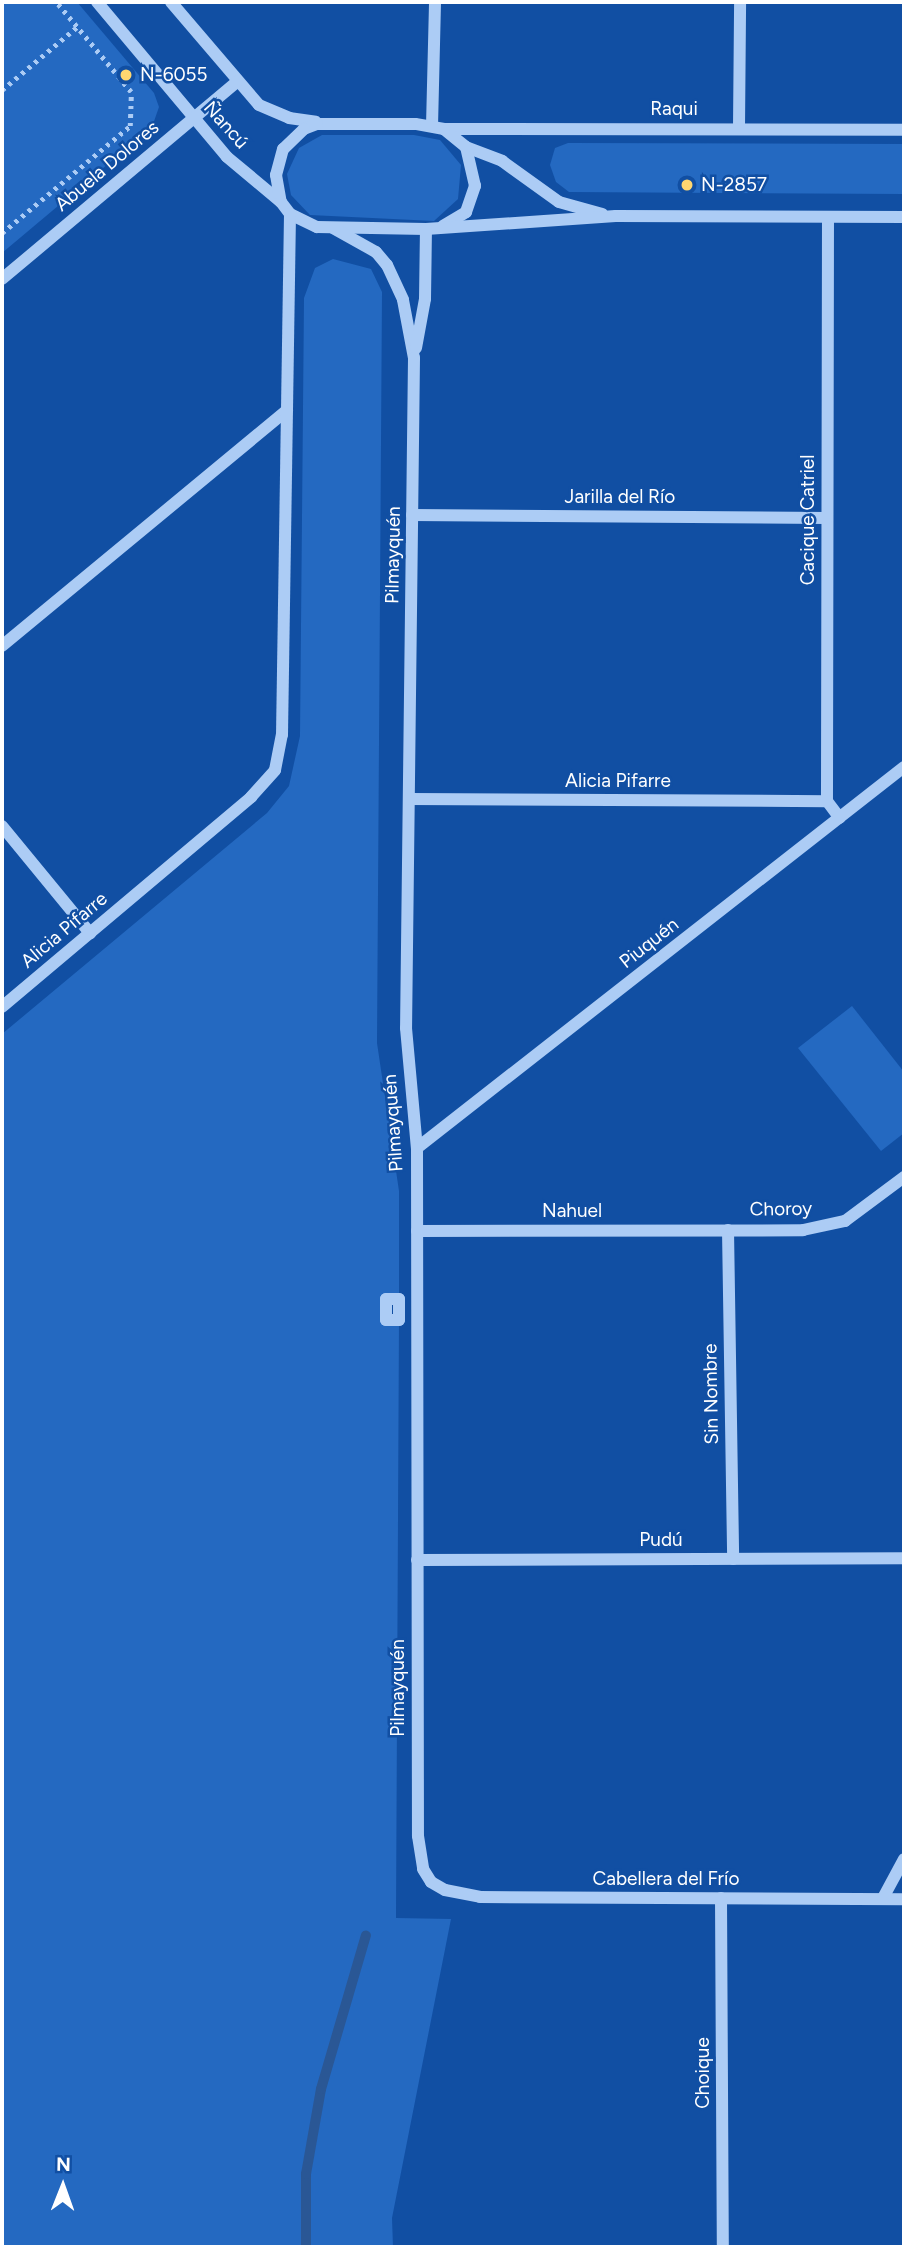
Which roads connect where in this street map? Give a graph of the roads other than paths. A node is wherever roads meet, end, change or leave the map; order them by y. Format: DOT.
graph roads {
  1 [pos="97,2"];
  2 [pos="171,2"];
  3 [pos="435,2"];
  4 [pos="740,2"];
  5 [pos="237,82"];
  6 [pos="194,118"];
  7 [pos="334,123"];
  8 [pos="438,127"];
  9 [pos="739,128"];
  10 [pos="904,130"];
  11 [pos="466,147"];
  12 [pos="281,202"];
  13 [pos="290,214"];
  14 [pos="616,216"];
  15 [pos="828,217"];
  16 [pos="904,217"];
  17 [pos="443,226"];
  18 [pos="333,228"];
  19 [pos="426,229"];
  20 [pos="2,279"];
  21 [pos="414,358"];
  22 [pos="287,410"];
  23 [pos="412,515"];
  24 [pos="827,518"];
  25 [pos="2,646"];
  26 [pos="904,767"];
  27 [pos="409,799"];
  28 [pos="827,801"];
  29 [pos="841,818"];
  30 [pos="2,826"];
  31 [pos="90,933"];
  32 [pos="2,1007"];
  33 [pos="417,1148"];
  34 [pos="904,1177"];
  35 [pos="728,1230"];
  36 [pos="417,1231"];
  37 [pos="904,1558"];
  38 [pos="733,1559"];
  39 [pos="417,1560"];
  40 [pos="904,1859"];
  41 [pos="431,1882"];
  42 [pos="721,1898"];
  43 [pos="883,1898"];
  44 [pos="904,1899"];
  45 [pos="723,2247"];
  1 -- 6 [label="street, Ñancú"];
  2 -- 5 [label="street, Ñancú"];
  3 -- 8 [label="street"];
  4 -- 9 [label="street"];
  5 -- 6 [label="street, Abuela Dolores"];
  5 -- 7 [label="street, Ñancú"];
  6 -- 12 [label="street, Ñancú"];
  6 -- 20 [label="street, Abuela Dolores"];
  7 -- 8 [label="street, Raqui"];
  7 -- 12 [label="street, Raqui"];
  8 -- 9 [label="street, Raqui"];
  8 -- 11 [label="street"];
  9 -- 10 [label="street, Raqui"];
  11 -- 14 [label="street"];
  11 -- 17 [label="street"];
  12 -- 13 [label="street"];
  13 -- 18 [label="street"];
  13 -- 22 [label="street"];
  14 -- 15 [label="street"];
  14 -- 17 [label="street"];
  15 -- 16 [label="street"];
  15 -- 24 [label="street, Cacique Catriel"];
  17 -- 19 [label="street"];
  18 -- 19 [label="street"];
  18 -- 21 [label="street, Pilmayquén"];
  19 -- 21 [label="street, Pilmayquén"];
  21 -- 23 [label="street, Pilmayquén"];
  22 -- 25 [label="street"];
  22 -- 31 [label="street, Alicia Pifarre"];
  23 -- 24 [label="street, Jarilla del Río"];
  23 -- 27 [label="street, Pilmayquén"];
  24 -- 28 [label="street, Cacique Catriel"];
  26 -- 29 [label="street, Piuquén"];
  27 -- 28 [label="street, Alicia Pifarre"];
  27 -- 33 [label="street, Pilmayquén"];
  28 -- 29 [label="street"];
  29 -- 33 [label="street, Piuquén"];
  30 -- 31 [label="street"];
  31 -- 32 [label="street, Alicia Pifarre"];
  33 -- 36 [label="street, Pilmayquén"];
  34 -- 35 [label="street, Choroy"];
  35 -- 36 [label="street, Nahuel"];
  35 -- 38 [label="street, Sin Nombre"];
  36 -- 39 [label="street, Pilmayquén"];
  37 -- 38 [label="street, Pudú"];
  38 -- 39 [label="street, Pudú"];
  39 -- 41 [label="street, Pilmayquén"];
  40 -- 43 [label="street"];
  41 -- 42 [label="street, Cabellera del Frío"];
  42 -- 43 [label="street, Cabellera del Frío"];
  42 -- 45 [label="street, Choique"];
  43 -- 44 [label="street, Cabellera del Frío"];
}
